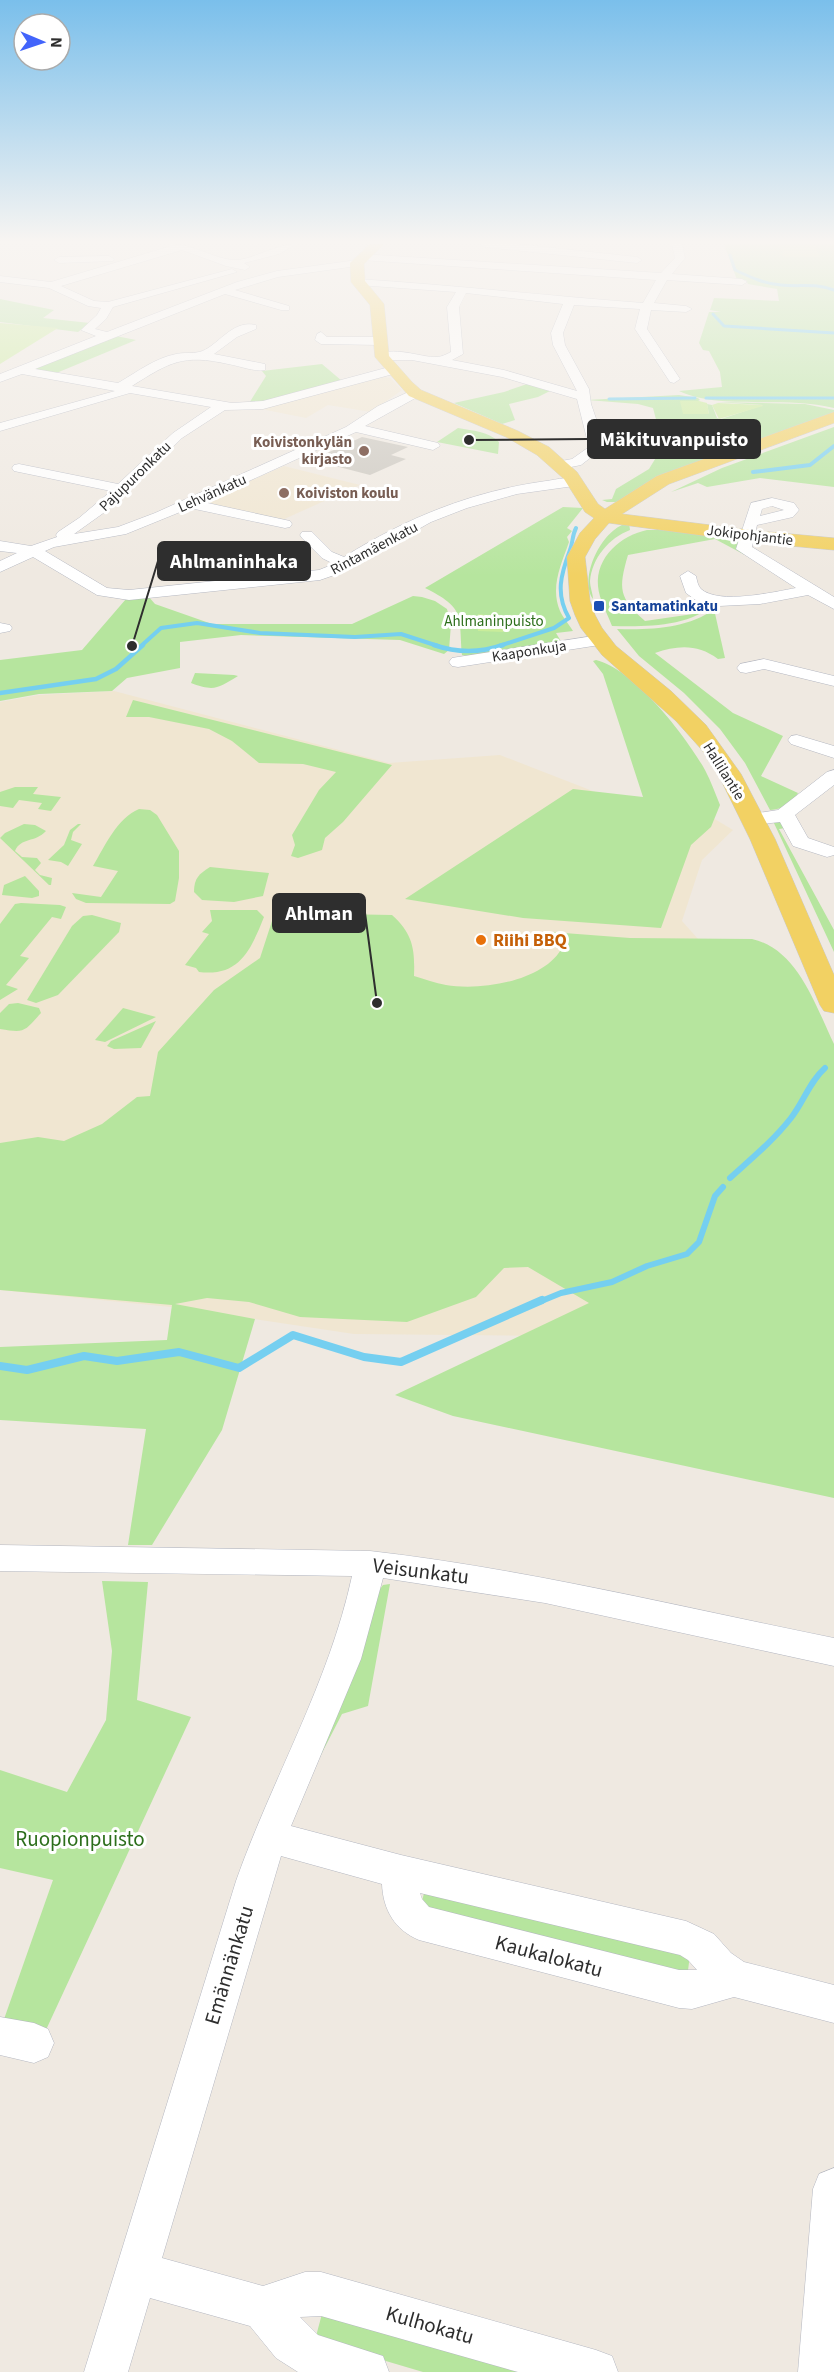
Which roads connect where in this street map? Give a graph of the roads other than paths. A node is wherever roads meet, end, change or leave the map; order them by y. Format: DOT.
graph roads {
  1 [pos="60,355"];
  2 [pos="205,355"];
  3 [pos="455,355"];
  4 [pos="564,355"];
  5 [pos="658,355"];
  6 [pos="201,357"];
  7 [pos="382,357"];
  8 [pos="440,361"];
  9 [pos="261,368"];
  10 [pos="21,370"];
  11 [pos="393,370"];
  12 [pos="0,378"];
  13 [pos="674,379"];
  14 [pos="124,388"];
  15 [pos="415,393"];
  16 [pos="582,396"];
  17 [pos="220,407"];
  18 [pos="834,417"];
  19 [pos="0,427"];
  20 [pos="355,428"];
  21 [pos="433,446"];
  22 [pos="561,465"];
  23 [pos="19,468"];
  24 [pos="579,488"];
  25 [pos="120,489"];
  26 [pos="189,503"];
  27 [pos="616,515"];
  28 [pos="285,524"];
  29 [pos="749,529"];
  30 [pos="307,535"];
  31 [pos="50,543"];
  32 [pos="834,544"];
  33 [pos="0,546"];
  34 [pos="33,551"];
  35 [pos="345,563"];
  36 [pos="0,567"];
  37 [pos="688,576"];
  38 [pos="809,590"];
  39 [pos="834,604"];
  40 [pos="600,640"];
  41 [pos="458,662"];
  42 [pos="746,668"];
  43 [pos="834,681"];
  44 [pos="797,740"];
  45 [pos="834,752"];
  46 [pos="834,776"];
  47 [pos="785,814"];
  48 [pos="752,819"];
  49 [pos="827,851"];
  50 [pos="834,1005"];
  51 [pos="0,1558"];
  52 [pos="370,1564"];
  53 [pos="834,1652"];
  54 [pos="269,1837"];
  55 [pos="401,1872"];
  56 [pos="734,1978"];
  57 [pos="834,2004"];
  58 [pos="834,2189"];
  59 [pos="136,2272"];
  60 [pos="264,2308"];
  61 [pos="105,2372"];
  62 [pos="367,2372"];
  63 [pos="596,2372"];
  64 [pos="820,2372"];
  1 -- 10 [label="street"];
  2 -- 6 [label="street"];
  3 -- 8 [label="street"];
  4 -- 16 [label="street"];
  5 -- 13 [label="street"];
  6 -- 9 [label="street"];
  6 -- 14 [label="street"];
  7 -- 8 [label="street"];
  7 -- 11 [label="main road"];
  8 -- 16 [label="street"];
  10 -- 12 [label="street"];
  10 -- 14 [label="street"];
  11 -- 15 [label="main road"];
  11 -- 17 [label="street"];
  14 -- 17 [label="street"];
  14 -- 19 [label="street"];
  15 -- 20 [label="street, Lehvänkatu"];
  15 -- 22 [label="main road"];
  16 -- 22 [label="street"];
  17 -- 25 [label="street, Pajupuronkatu"];
  18 -- 27 [label="main road, Hallilantie"];
  20 -- 21 [label="street"];
  20 -- 26 [label="street, Lehvänkatu"];
  22 -- 24 [label="main road"];
  23 -- 25 [label="street"];
  24 -- 27 [label="main road"];
  24 -- 35 [label="street, Rintamäenkatu"];
  25 -- 31 [label="street, Pajupuronkatu"];
  26 -- 28 [label="street"];
  26 -- 31 [label="street, Lehvänkatu"];
  27 -- 29 [label="main road, Jokipohjantie"];
  27 -- 40 [label="main road, Hallilantie"];
  29 -- 32 [label="main road, Jokipohjantie"];
  29 -- 38 [label="street"];
  30 -- 35 [label="street"];
  31 -- 34 [label="street, Lehvänkatu"];
  33 -- 34 [label="street, Rintamäenkatu"];
  34 -- 35 [label="street, Rintamäenkatu"];
  34 -- 36 [label="street, Lehvänkatu"];
  37 -- 38 [label="street"];
  38 -- 39 [label="street"];
  40 -- 41 [label="street, Kaaponkuja"];
  40 -- 48 [label="main road, Hallilantie"];
  42 -- 43 [label="street"];
  44 -- 45 [label="street"];
  46 -- 47 [label="street"];
  47 -- 48 [label="street"];
  47 -- 49 [label="street"];
  48 -- 50 [label="main road, Hallilantie"];
  51 -- 52 [label="street, Veisunkatu"];
  52 -- 53 [label="street, Veisunkatu"];
  52 -- 54 [label="street, Emännänkatu"];
  54 -- 55 [label="street"];
  54 -- 59 [label="street, Emännänkatu"];
  55 -- 56 [label="street"];
  55 -- 56 [label="street, Kaukalokatu"];
  56 -- 57 [label="street"];
  58 -- 64 [label="street"];
  59 -- 60 [label="street"];
  59 -- 61 [label="street, Emännänkatu"];
  60 -- 62 [label="street"];
  60 -- 63 [label="street, Kulhokatu"];
}
